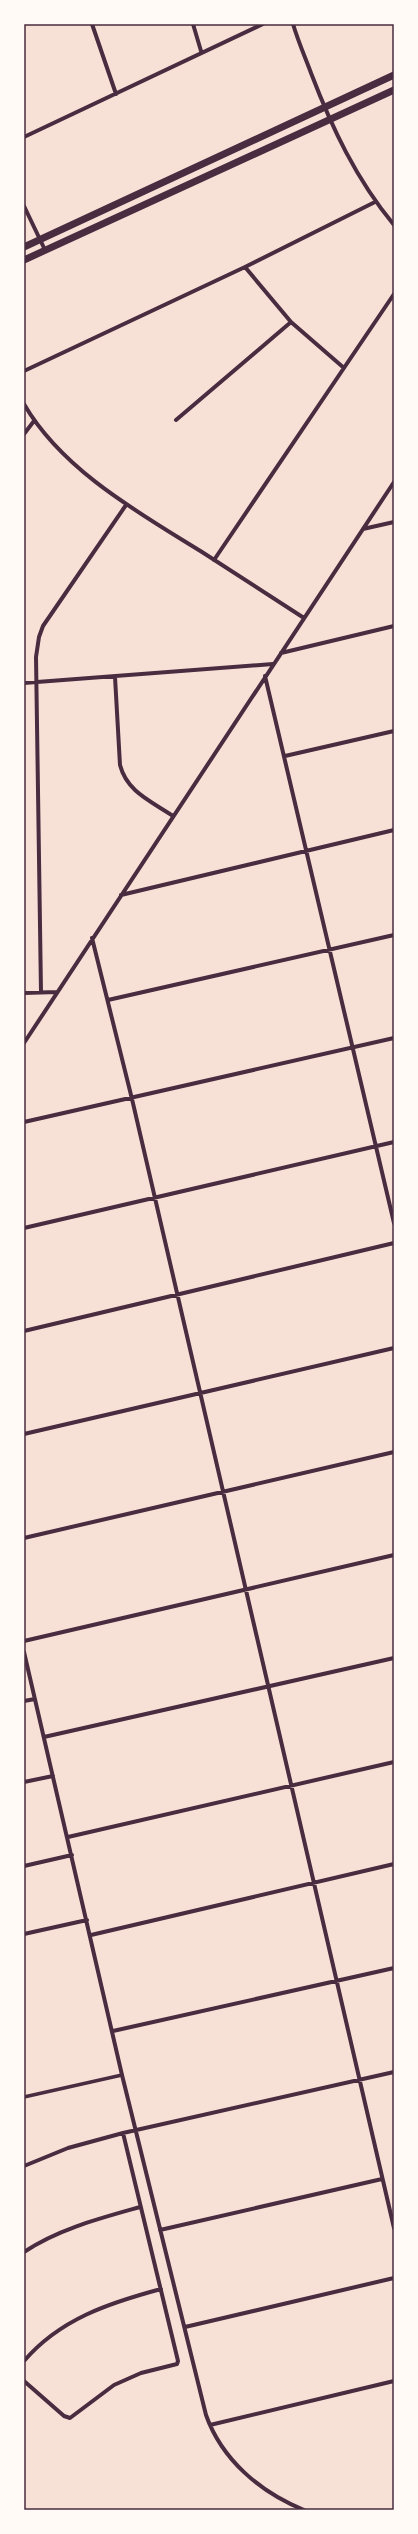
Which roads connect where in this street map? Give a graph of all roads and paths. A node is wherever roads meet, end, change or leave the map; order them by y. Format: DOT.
graph roads {
  1 [pos="92,24"];
  2 [pos="193,24"];
  3 [pos="263,24"];
  4 [pos="294,24"];
  5 [pos="201,52"];
  6 [pos="394,75"];
  7 [pos="394,90"];
  8 [pos="116,94"];
  9 [pos="325,107"];
  10 [pos="330,119"];
  11 [pos="24,137"];
  12 [pos="375,202"];
  13 [pos="24,206"];
  14 [pos="394,224"];
  15 [pos="40,240"];
  16 [pos="24,247"];
  17 [pos="45,250"];
  18 [pos="24,260"];
  19 [pos="245,267"];
  20 [pos="394,294"];
  21 [pos="291,322"];
  22 [pos="344,368"];
  23 [pos="24,371"];
  24 [pos="24,404"];
  25 [pos="176,420"];
  26 [pos="34,421"];
  27 [pos="24,434"];
  28 [pos="394,482"];
  29 [pos="126,505"];
  30 [pos="394,522"];
  31 [pos="363,529"];
  32 [pos="214,560"];
  33 [pos="304,618"];
  34 [pos="394,626"];
  35 [pos="281,653"];
  36 [pos="273,664"];
  37 [pos="265,676"];
  38 [pos="115,677"];
  39 [pos="37,682"];
  40 [pos="24,683"];
  41 [pos="394,731"];
  42 [pos="285,756"];
  43 [pos="173,816"];
  44 [pos="394,830"];
  45 [pos="307,850"];
  46 [pos="121,895"];
  47 [pos="394,935"];
  48 [pos="92,938"];
  49 [pos="330,949"];
  50 [pos="24,992"];
  51 [pos="41,992"];
  52 [pos="57,992"];
  53 [pos="108,1000"];
  54 [pos="394,1038"];
  55 [pos="24,1043"];
  56 [pos="353,1048"];
  57 [pos="132,1099"];
  58 [pos="24,1122"];
  59 [pos="394,1142"];
  60 [pos="376,1146"];
  61 [pos="155,1197"];
  62 [pos="394,1223"];
  63 [pos="24,1228"];
  64 [pos="394,1243"];
  65 [pos="178,1296"];
  66 [pos="24,1331"];
  67 [pos="394,1348"];
  68 [pos="200,1393"];
  69 [pos="24,1434"];
  70 [pos="394,1452"];
  71 [pos="223,1492"];
  72 [pos="24,1538"];
  73 [pos="394,1556"];
  74 [pos="246,1590"];
  75 [pos="24,1642"];
  76 [pos="24,1652"];
  77 [pos="394,1658"];
  78 [pos="25,1662"];
  79 [pos="269,1688"];
  80 [pos="35,1699"];
  81 [pos="24,1701"];
  82 [pos="44,1737"];
  83 [pos="394,1762"];
  84 [pos="54,1776"];
  85 [pos="24,1782"];
  86 [pos="292,1785"];
  87 [pos="68,1837"];
  88 [pos="72,1855"];
  89 [pos="394,1864"];
  90 [pos="24,1866"];
  91 [pos="313,1883"];
  92 [pos="87,1920"];
  93 [pos="24,1934"];
  94 [pos="91,1935"];
  95 [pos="394,1968"];
  96 [pos="335,1982"];
  97 [pos="113,2031"];
  98 [pos="394,2072"];
  99 [pos="122,2074"];
  100 [pos="358,2080"];
  101 [pos="24,2097"];
  102 [pos="136,2130"];
  103 [pos="123,2133"];
  104 [pos="24,2166"];
  105 [pos="382,2179"];
  106 [pos="140,2207"];
  107 [pos="394,2228"];
  108 [pos="160,2230"];
  109 [pos="24,2252"];
  110 [pos="394,2278"];
  111 [pos="161,2289"];
  112 [pos="185,2327"];
  113 [pos="24,2361"];
  114 [pos="24,2381"];
  115 [pos="394,2381"];
  116 [pos="210,2425"];
  117 [pos="304,2510"];
  1 -- 8 [label="street"];
  2 -- 5 [label="street"];
  3 -- 5 [label="street"];
  4 -- 9 [label="street"];
  5 -- 8 [label="street"];
  6 -- 9 [label="street"];
  7 -- 10 [label="street"];
  8 -- 11 [label="street"];
  9 -- 10 [label="street"];
  9 -- 15 [label="street"];
  10 -- 12 [label="street"];
  10 -- 17 [label="street"];
  12 -- 14 [label="street"];
  12 -- 19 [label="street"];
  13 -- 15 [label="street"];
  15 -- 16 [label="street"];
  15 -- 17 [label="street"];
  17 -- 18 [label="street"];
  19 -- 21 [label="street"];
  19 -- 23 [label="street"];
  20 -- 22 [label="street"];
  21 -- 22 [label="street"];
  21 -- 25 [label="street"];
  22 -- 32 [label="street"];
  24 -- 26 [label="street"];
  26 -- 27 [label="street"];
  26 -- 29 [label="street"];
  28 -- 31 [label="street"];
  29 -- 32 [label="street"];
  29 -- 39 [label="street"];
  30 -- 31 [label="street"];
  31 -- 33 [label="street"];
  32 -- 33 [label="street"];
  33 -- 35 [label="street"];
  34 -- 35 [label="street"];
  35 -- 36 [label="street"];
  36 -- 37 [label="street"];
  36 -- 38 [label="street"];
  37 -- 42 [label="street"];
  37 -- 43 [label="street"];
  38 -- 39 [label="street"];
  38 -- 43 [label="street"];
  39 -- 40 [label="street"];
  39 -- 51 [label="street"];
  41 -- 42 [label="street"];
  42 -- 45 [label="street"];
  43 -- 46 [label="street"];
  44 -- 45 [label="street"];
  45 -- 46 [label="street"];
  45 -- 49 [label="street"];
  46 -- 48 [label="street"];
  47 -- 49 [label="street"];
  48 -- 52 [label="street"];
  48 -- 53 [label="street"];
  49 -- 53 [label="street"];
  49 -- 56 [label="street"];
  50 -- 51 [label="street"];
  51 -- 52 [label="street"];
  52 -- 55 [label="street"];
  53 -- 57 [label="street"];
  54 -- 56 [label="street"];
  56 -- 57 [label="street"];
  56 -- 60 [label="street"];
  57 -- 58 [label="street"];
  57 -- 61 [label="street"];
  59 -- 60 [label="street"];
  60 -- 61 [label="street"];
  60 -- 62 [label="street"];
  61 -- 63 [label="street"];
  61 -- 65 [label="street"];
  64 -- 65 [label="street"];
  65 -- 66 [label="street"];
  65 -- 68 [label="street"];
  67 -- 68 [label="street"];
  68 -- 69 [label="street"];
  68 -- 71 [label="street"];
  70 -- 71 [label="street"];
  71 -- 72 [label="street"];
  71 -- 74 [label="street"];
  73 -- 74 [label="street"];
  74 -- 75 [label="street"];
  74 -- 79 [label="street"];
  76 -- 78 [label="street"];
  77 -- 79 [label="street"];
  78 -- 80 [label="street"];
  79 -- 82 [label="street"];
  79 -- 86 [label="street"];
  80 -- 81 [label="street"];
  80 -- 82 [label="street"];
  82 -- 84 [label="street"];
  83 -- 86 [label="street"];
  84 -- 85 [label="street"];
  84 -- 87 [label="street"];
  86 -- 87 [label="street"];
  86 -- 91 [label="street"];
  87 -- 88 [label="street"];
  88 -- 90 [label="street"];
  88 -- 92 [label="street"];
  89 -- 91 [label="street"];
  91 -- 94 [label="street"];
  91 -- 96 [label="street"];
  92 -- 93 [label="street"];
  92 -- 94 [label="street"];
  94 -- 97 [label="street"];
  95 -- 96 [label="street"];
  96 -- 97 [label="street"];
  96 -- 100 [label="street"];
  97 -- 99 [label="street"];
  98 -- 100 [label="street"];
  99 -- 101 [label="street"];
  99 -- 102 [label="street"];
  100 -- 102 [label="street"];
  100 -- 105 [label="street"];
  102 -- 103 [label="street"];
  102 -- 108 [label="street"];
  103 -- 104 [label="street"];
  103 -- 106 [label="street"];
  105 -- 107 [label="street"];
  105 -- 108 [label="street"];
  106 -- 109 [label="street"];
  106 -- 111 [label="street"];
  108 -- 112 [label="street"];
  110 -- 112 [label="street"];
  111 -- 113 [label="street"];
  111 -- 114 [label="street"];
  112 -- 116 [label="street"];
  115 -- 116 [label="street"];
  116 -- 117 [label="street"];
}
